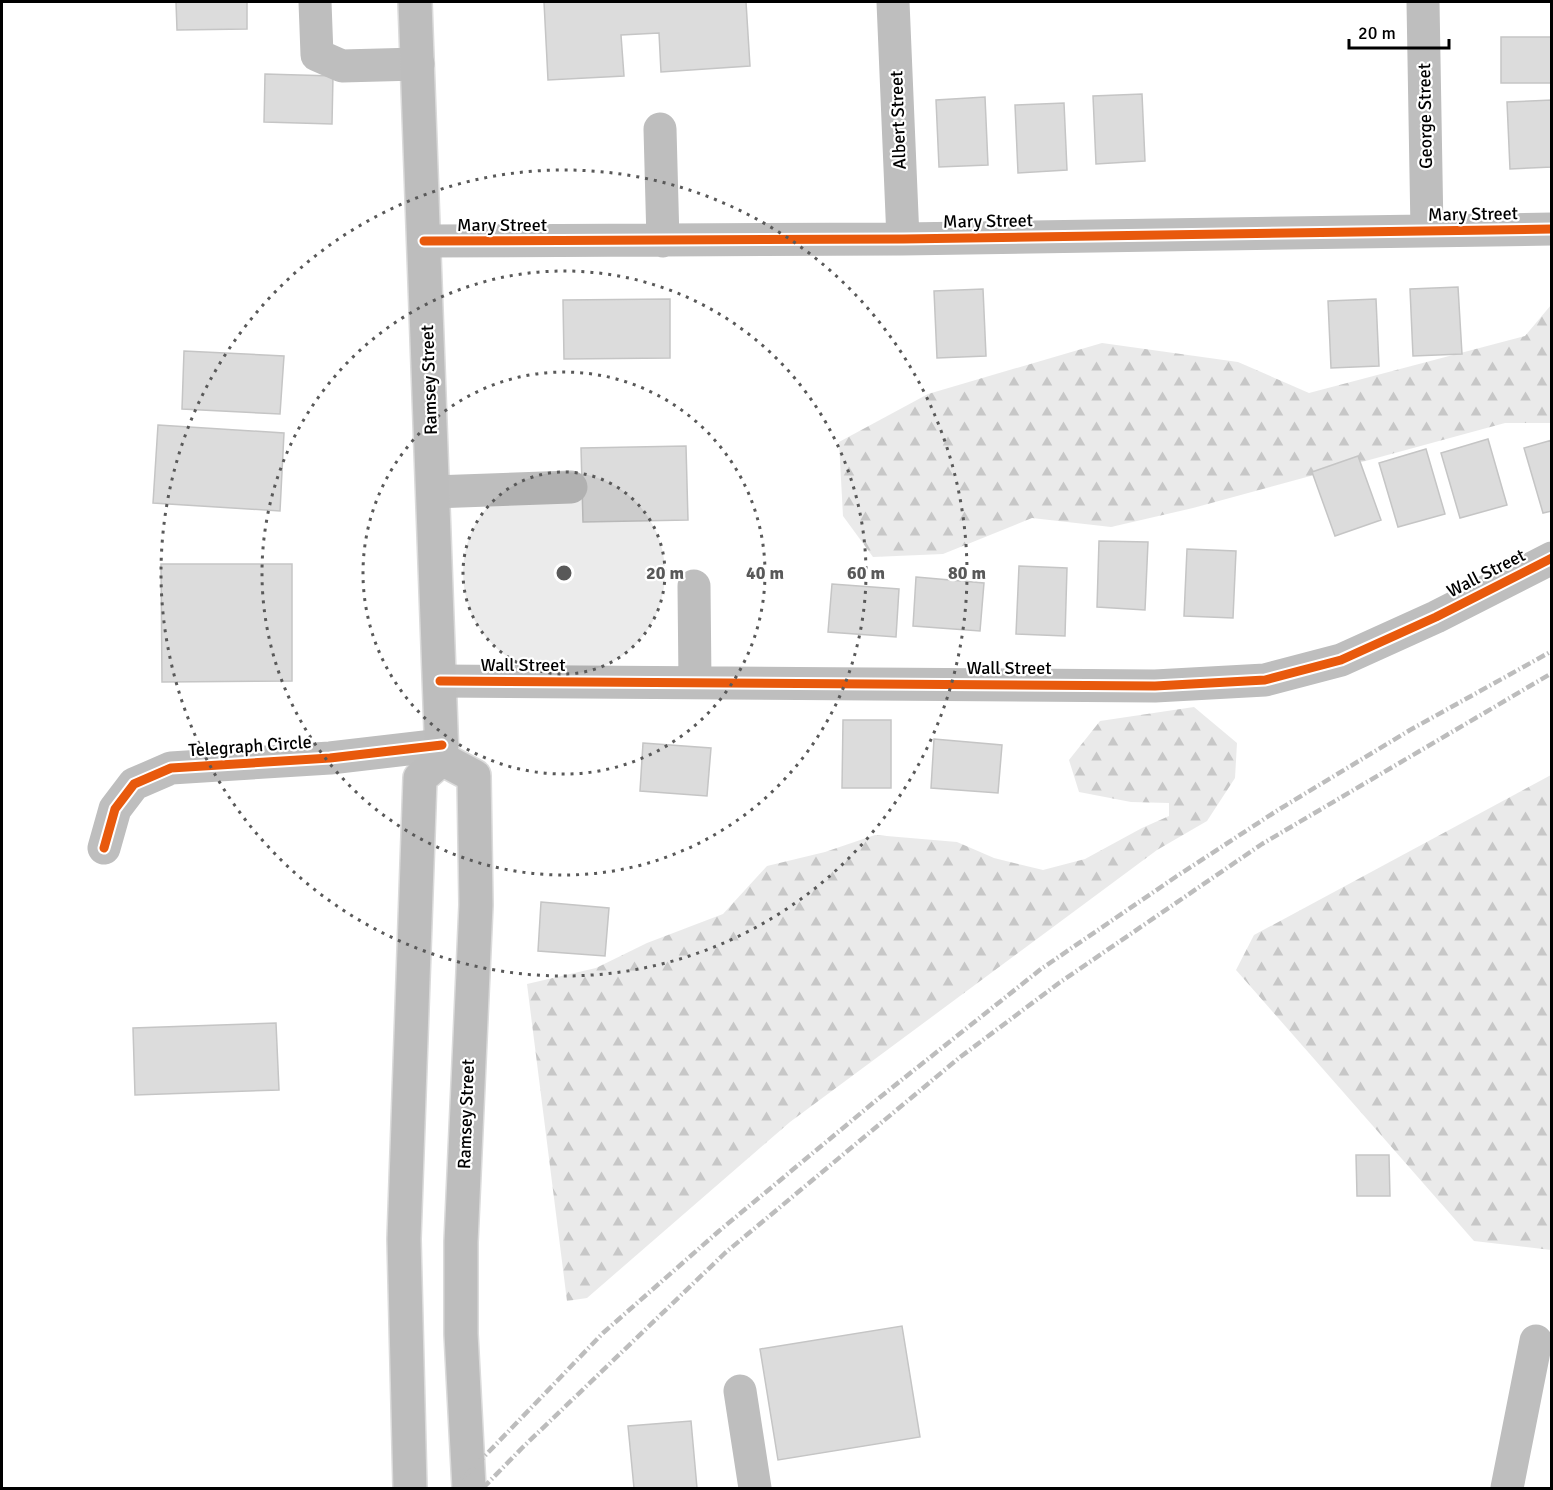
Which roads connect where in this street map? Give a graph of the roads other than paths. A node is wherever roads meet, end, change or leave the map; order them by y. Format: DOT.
graph roads {
  1 [pos="315,2"];
  2 [pos="415,2"];
  3 [pos="893,2"];
  4 [pos="1423,2"];
  5 [pos="418,64"];
  6 [pos="660,129"];
  7 [pos="1551,229"];
  8 [pos="1427,231"];
  9 [pos="903,239"];
  10 [pos="663,241"];
  11 [pos="424,242"];
  12 [pos="571,488"];
  13 [pos="433,492"];
  14 [pos="1551,558"];
  15 [pos="694,586"];
  16 [pos="440,681"];
  17 [pos="695,682"];
  18 [pos="442,752"];
  19 [pos="104,848"];
  20 [pos="1536,1341"];
  21 [pos="740,1392"];
  22 [pos="410,1488"];
  23 [pos="469,1488"];
  24 [pos="755,1488"];
  25 [pos="1507,1488"];
  1 -- 5 [label="street"];
  2 -- 5 [label="main road, Ramsey Street"];
  3 -- 9 [label="street, Albert Street"];
  4 -- 8 [label="street, George Street"];
  5 -- 11 [label="main road, Ramsey Street"];
  6 -- 10 [label="street"];
  7 -- 8 [label="street, Mary Street"];
  8 -- 9 [label="street, Mary Street"];
  9 -- 10 [label="street, Mary Street"];
  10 -- 11 [label="street, Mary Street"];
  11 -- 13 [label="main road, Ramsey Street"];
  12 -- 13 [label="street"];
  13 -- 16 [label="main road, Ramsey Street"];
  14 -- 17 [label="street, Wall Street"];
  15 -- 17 [label="street"];
  16 -- 17 [label="street, Wall Street"];
  16 -- 18 [label="main road, Ramsey Street"];
  18 -- 19 [label="street, Telegraph Circle"];
  18 -- 22 [label="main road"];
  18 -- 23 [label="main road, Ramsey Street"];
  20 -- 25 [label="street"];
  21 -- 24 [label="street"];
}
